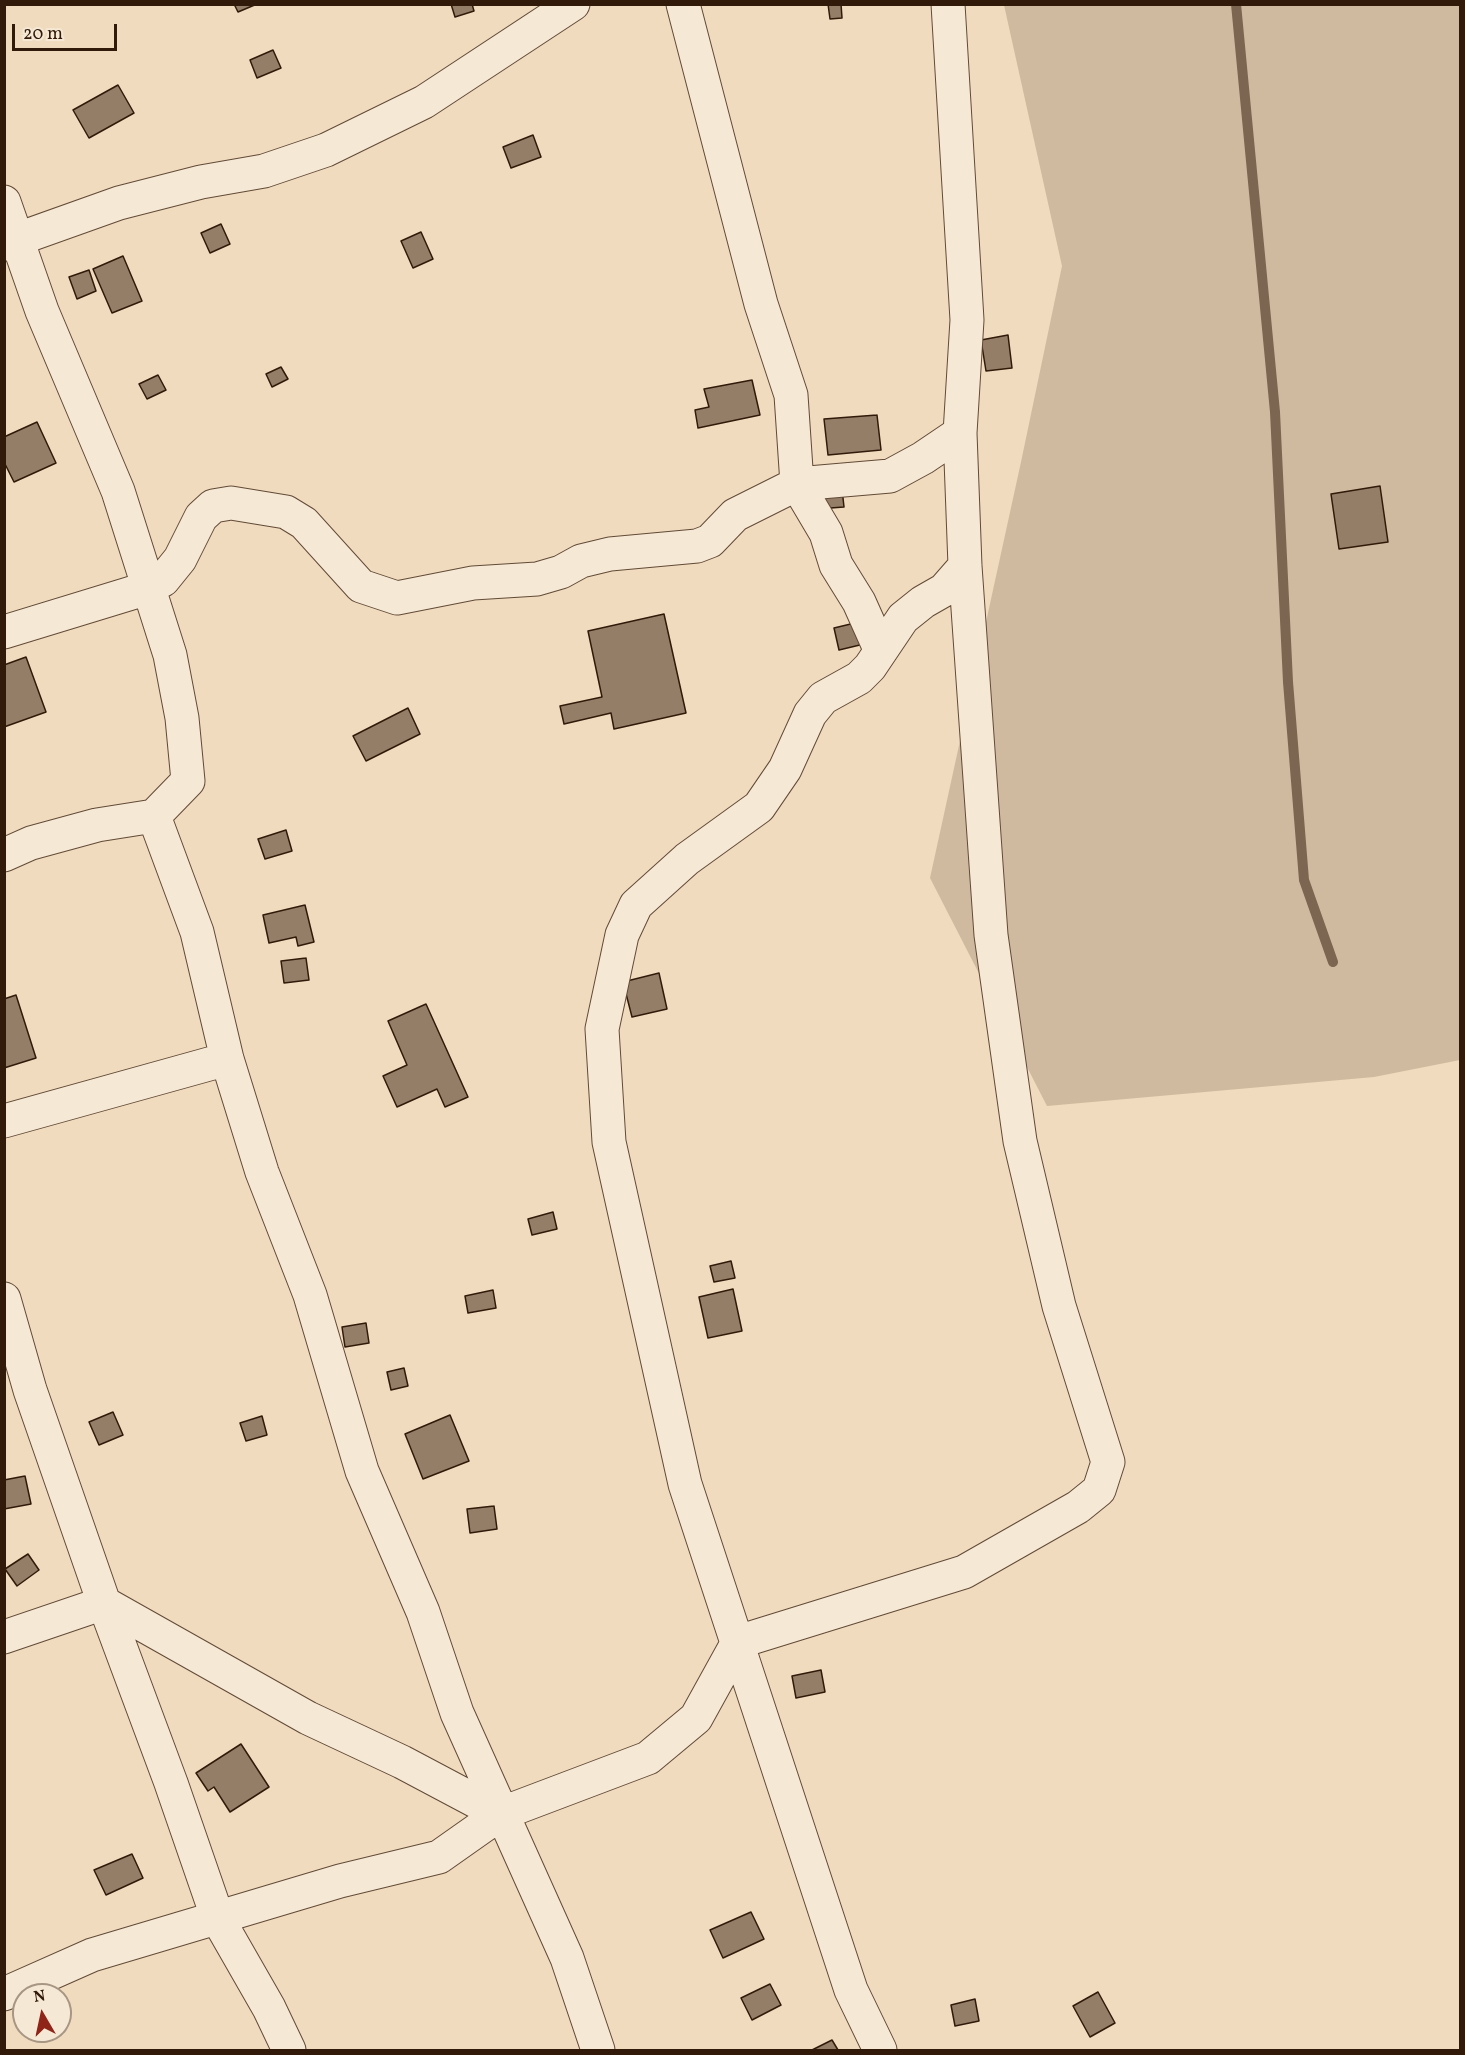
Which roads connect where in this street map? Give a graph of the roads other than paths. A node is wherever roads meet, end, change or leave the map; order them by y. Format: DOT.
graph roads {
  1 [pos="573,4"];
  2 [pos="683,4"];
  3 [pos="948,4"];
  4 [pos="4,202"];
  5 [pos="11,242"];
  6 [pos="960,433"];
  7 [pos="797,484"];
  8 [pos="965,566"];
  9 [pos="148,588"];
  10 [pos="4,632"];
  11 [pos="880,649"];
  12 [pos="154,816"];
  13 [pos="4,855"];
  14 [pos="227,1059"];
  15 [pos="4,1121"];
  16 [pos="4,1299"];
  17 [pos="17,1393"];
  18 [pos="104,1603"];
  19 [pos="4,1637"];
  20 [pos="738,1642"];
  21 [pos="501,1814"];
  22 [pos="218,1919"];
  23 [pos="4,1994"];
  24 [pos="289,2050"];
  25 [pos="598,2050"];
  26 [pos="880,2050"];
  1 -- 5 [label="street"];
  2 -- 7 [label="street"];
  3 -- 6 [label="street"];
  4 -- 5 [label="street"];
  5 -- 9 [label="street"];
  6 -- 7 [label="street"];
  6 -- 8 [label="street"];
  7 -- 9 [label="street"];
  7 -- 11 [label="street"];
  8 -- 11 [label="street"];
  8 -- 20 [label="street"];
  9 -- 10 [label="street"];
  9 -- 12 [label="street"];
  11 -- 20 [label="street"];
  12 -- 13 [label="street"];
  12 -- 14 [label="street"];
  14 -- 15 [label="street"];
  14 -- 21 [label="street"];
  16 -- 17 [label="street"];
  17 -- 18 [label="street"];
  18 -- 19 [label="street"];
  18 -- 21 [label="street"];
  18 -- 22 [label="street"];
  20 -- 21 [label="street"];
  20 -- 26 [label="street"];
  21 -- 22 [label="street"];
  21 -- 25 [label="street"];
  22 -- 23 [label="street"];
  22 -- 24 [label="street"];
}
